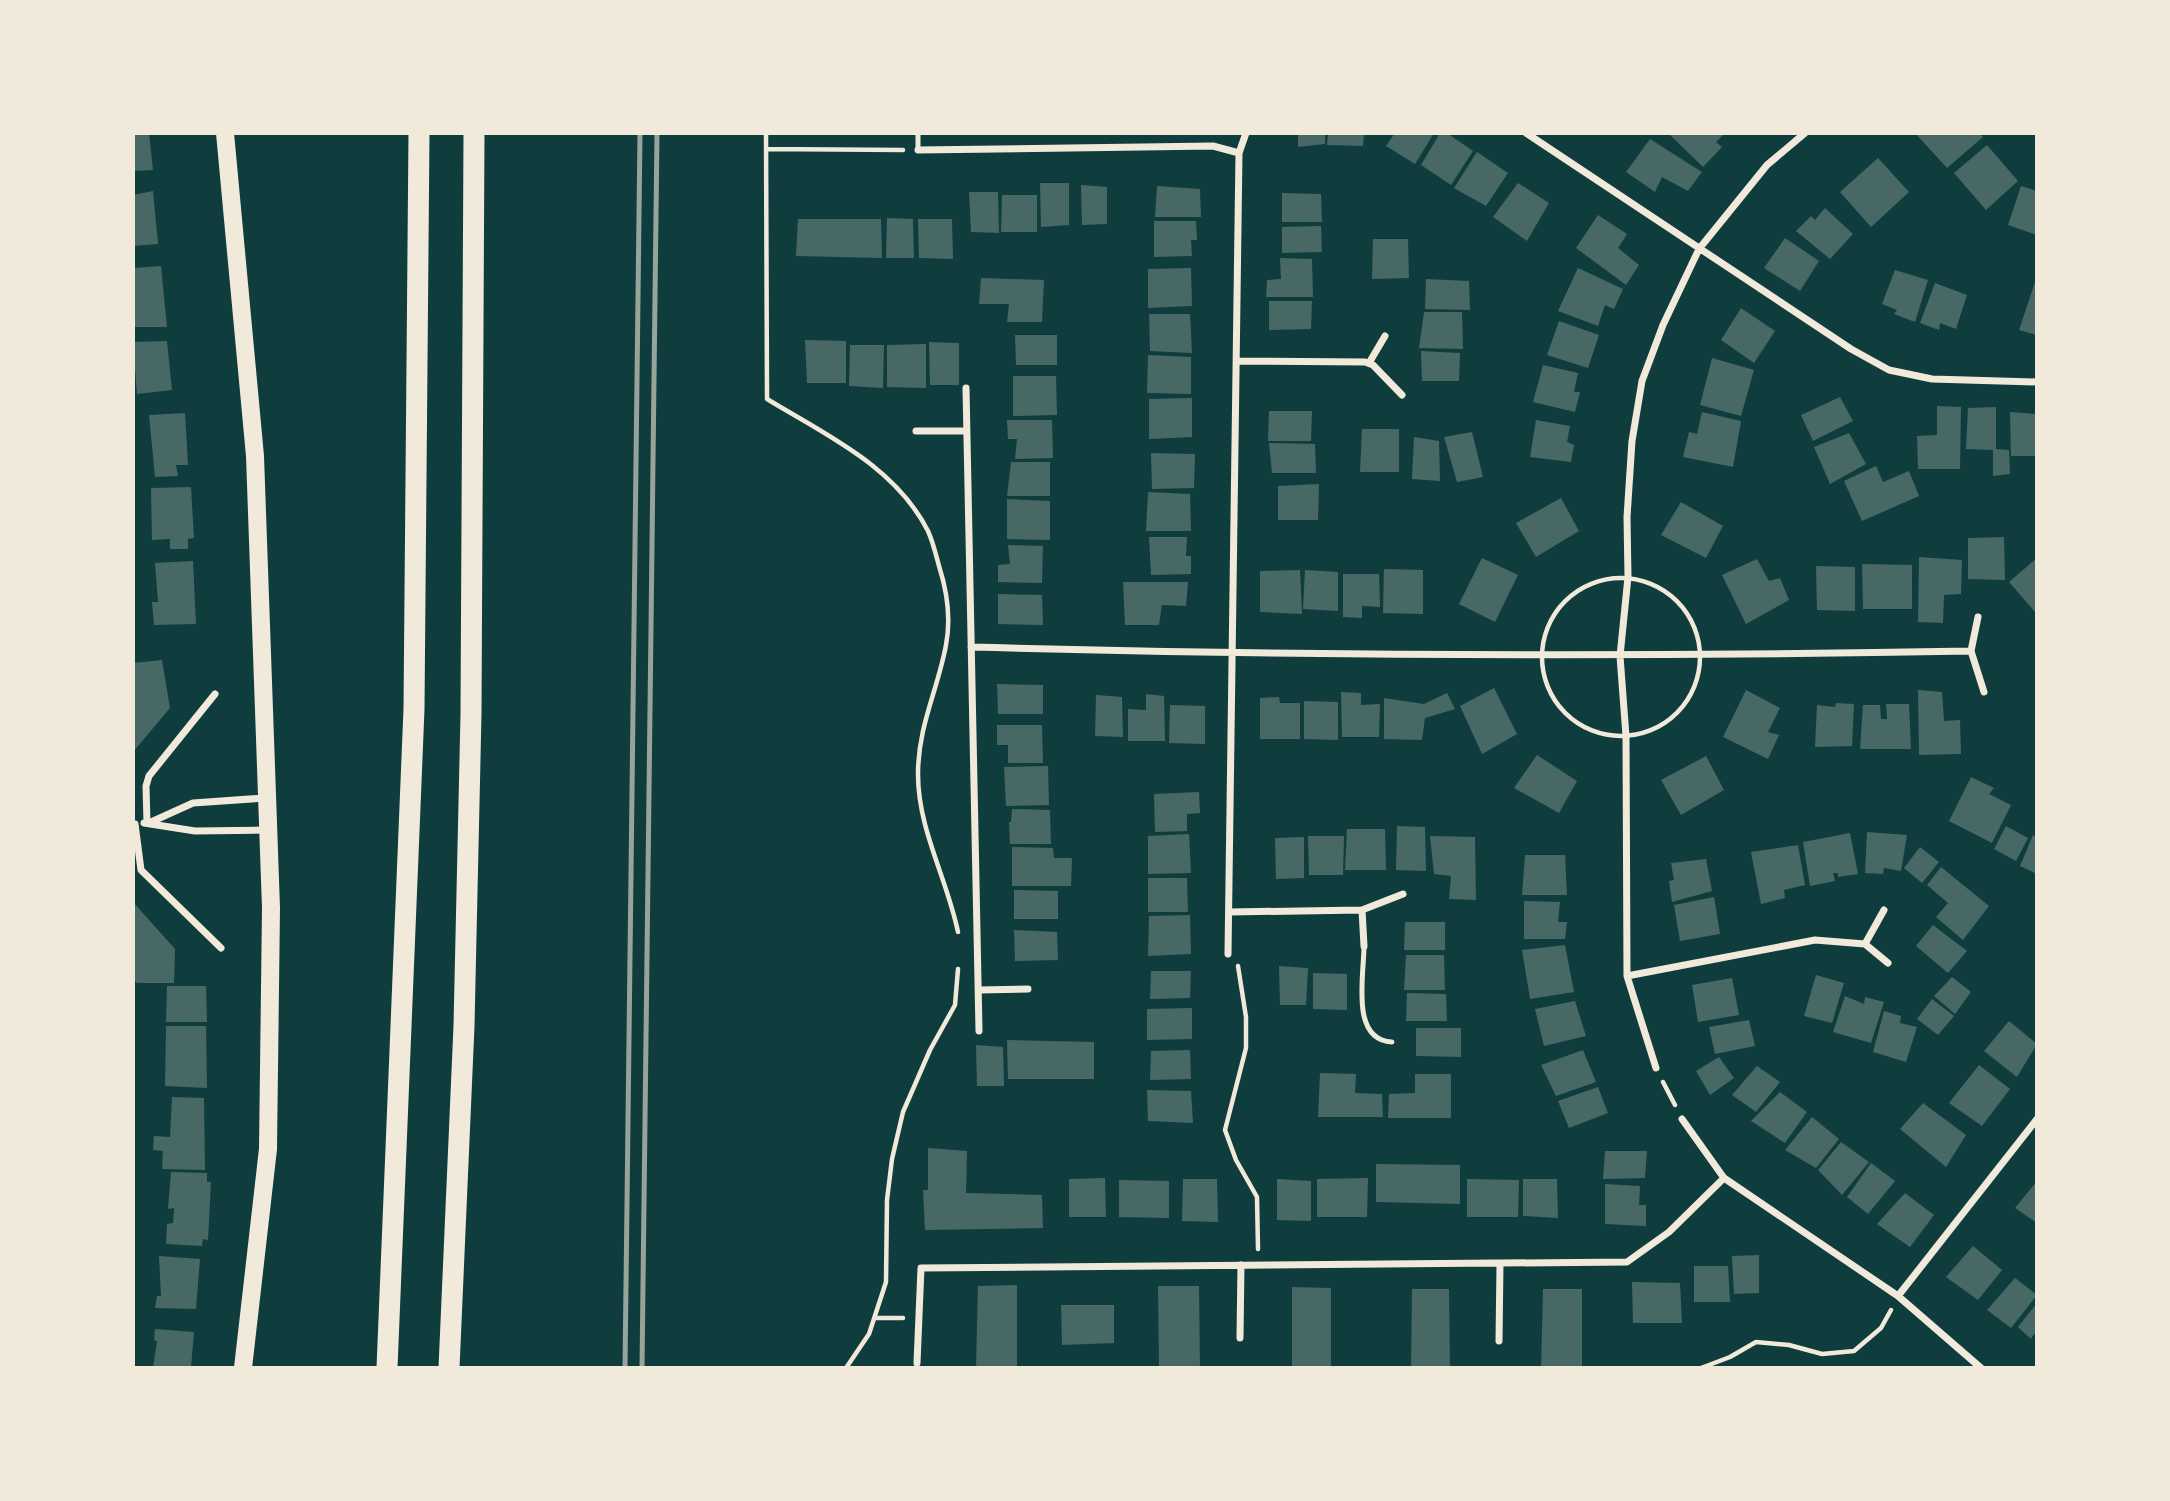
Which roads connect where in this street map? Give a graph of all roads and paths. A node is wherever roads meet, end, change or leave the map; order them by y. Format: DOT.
graph roads {
  1 [pos="227,133"];
  2 [pos="419,133"];
  3 [pos="474,133"];
  4 [pos="766,133"];
  5 [pos="918,133"];
  6 [pos="1247,133"];
  7 [pos="1526,133"];
  8 [pos="1805,133"];
  9 [pos="766,149"];
  10 [pos="918,150"];
  11 [pos="1239,153"];
  12 [pos="1699,248"];
  13 [pos="1385,336"];
  14 [pos="1237,361"];
  15 [pos="1369,363"];
  16 [pos="2037,382"];
  17 [pos="966,388"];
  18 [pos="1402,395"];
  19 [pos="916,431"];
  20 [pos="965,432"];
  21 [pos="1979,617"];
  22 [pos="971,647"];
  23 [pos="1971,651"];
  24 [pos="1232,654"];
  25 [pos="1620,656"];
  26 [pos="1984,692"];
  27 [pos="215,694"];
  28 [pos="267,798"];
  29 [pos="149,822"];
  30 [pos="134,824"];
  31 [pos="268,830"];
  32 [pos="1403,894"];
  33 [pos="1362,910"];
  34 [pos="1884,910"];
  35 [pos="1229,912"];
  36 [pos="959,935"];
  37 [pos="1865,944"];
  38 [pos="1364,946"];
  39 [pos="221,948"];
  40 [pos="1228,954"];
  41 [pos="958,958"];
  42 [pos="1888,963"];
  43 [pos="1627,976"];
  44 [pos="1028,989"];
  45 [pos="979,990"];
  46 [pos="979,1031"];
  47 [pos="1392,1042"];
  48 [pos="1656,1068"];
  49 [pos="1682,1119"];
  50 [pos="2037,1119"];
  51 [pos="1724,1178"];
  52 [pos="393,1217"];
  53 [pos="1500,1264"];
  54 [pos="1241,1265"];
  55 [pos="1258,1265"];
  56 [pos="1898,1296"];
  57 [pos="874,1318"];
  58 [pos="918,1318"];
  59 [pos="1240,1338"];
  60 [pos="1499,1341"];
  61 [pos="917,1363"];
  62 [pos="243,1368"];
  63 [pos="376,1368"];
  64 [pos="387,1368"];
  65 [pos="449,1368"];
  66 [pos="846,1368"];
  67 [pos="1701,1368"];
  68 [pos="1981,1368"];
  1 -- 28 [label="main road"];
  2 -- 52 [label="highway"];
  3 -- 65 [label="highway"];
  4 -- 9 [label="path"];
  5 -- 10 [label="lane"];
  6 -- 11 [label="street"];
  7 -- 12 [label="street"];
  8 -- 12 [label="street"];
  9 -- 10 [label="path"];
  9 -- 36 [label="path"];
  10 -- 11 [label="street"];
  11 -- 14 [label="street"];
  12 -- 16 [label="street"];
  12 -- 25 [label="street"];
  13 -- 15 [label="street"];
  14 -- 15 [label="street"];
  14 -- 24 [label="street"];
  15 -- 18 [label="street"];
  17 -- 20 [label="street"];
  19 -- 20 [label="street"];
  20 -- 22 [label="street"];
  21 -- 23 [label="street"];
  22 -- 24 [label="street"];
  22 -- 45 [label="street"];
  23 -- 25 [label="street"];
  23 -- 26 [label="street"];
  24 -- 25 [label="street"];
  24 -- 35 [label="street"];
  25 -- 43 [label="street"];
  27 -- 29 [label="street"];
  28 -- 29 [label="street"];
  28 -- 31 [label="main road"];
  29 -- 30 [label="street"];
  29 -- 31 [label="street"];
  30 -- 39 [label="street"];
  31 -- 62 [label="main road"];
  32 -- 33 [label="street"];
  33 -- 35 [label="street"];
  33 -- 38 [label="street"];
  34 -- 37 [label="street"];
  35 -- 40 [label="street"];
  37 -- 42 [label="street"];
  37 -- 43 [label="street"];
  38 -- 47 [label="lane"];
  40 -- 55 [label="path"];
  41 -- 57 [label="path"];
  43 -- 48 [label="street"];
  44 -- 45 [label="street"];
  45 -- 46 [label="street"];
  48 -- 49 [label="path"];
  49 -- 51 [label="street"];
  50 -- 56 [label="street"];
  51 -- 53 [label="street"];
  51 -- 56 [label="street"];
  52 -- 63 [label="highway"];
  52 -- 64 [label="highway"];
  53 -- 55 [label="street"];
  53 -- 60 [label="street"];
  54 -- 55 [label="street"];
  54 -- 58 [label="street"];
  54 -- 59 [label="street"];
  56 -- 67 [label="path"];
  56 -- 68 [label="street"];
  57 -- 58 [label="path"];
  57 -- 66 [label="path"];
  58 -- 61 [label="street"];
}
